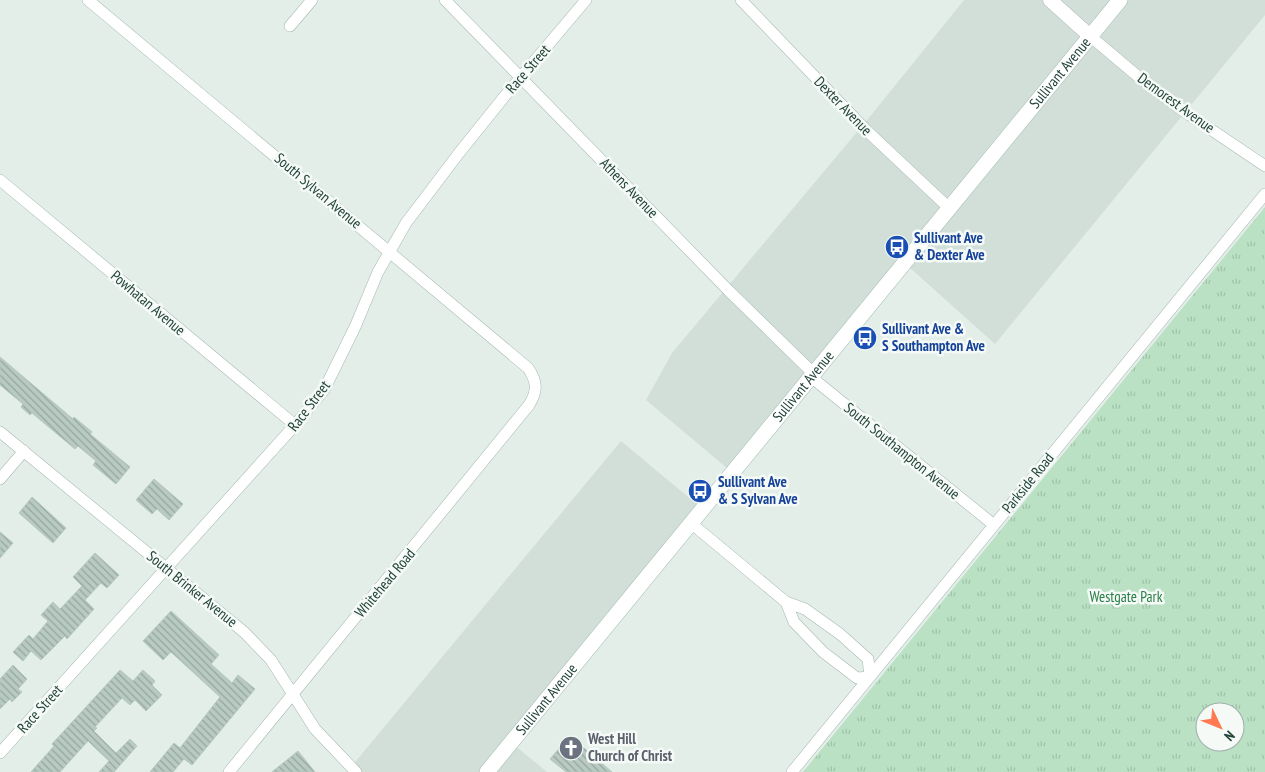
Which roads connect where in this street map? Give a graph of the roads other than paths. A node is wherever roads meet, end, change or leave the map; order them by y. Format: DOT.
graph roads {
  1 [pos="88,0"];
  2 [pos="312,0"];
  3 [pos="444,0"];
  4 [pos="586,0"];
  5 [pos="741,0"];
  6 [pos="1050,0"];
  7 [pos="1120,0"];
  8 [pos="290,26"];
  9 [pos="1090,36"];
  10 [pos="521,77"];
  11 [pos="1265,166"];
  12 [pos="0,180"];
  13 [pos="1265,194"];
  14 [pos="949,208"];
  15 [pos="389,251"];
  16 [pos="813,375"];
  17 [pos="536,390"];
  18 [pos="295,425"];
  19 [pos="0,432"];
  20 [pos="24,451"];
  21 [pos="0,479"];
  22 [pos="692,524"];
  23 [pos="994,525"];
  24 [pos="167,569"];
  25 [pos="786,602"];
  26 [pos="870,677"];
  27 [pos="293,694"];
  28 [pos="0,753"];
  29 [pos="229,772"];
  30 [pos="356,772"];
  31 [pos="487,772"];
  32 [pos="792,772"];
  1 -- 15 [label="street, South Sylvan Avenue"];
  2 -- 8 [label="street"];
  3 -- 10 [label="street, Athens Avenue"];
  4 -- 10 [label="street, Race Street"];
  5 -- 14 [label="street, Dexter Avenue"];
  6 -- 9 [label="street"];
  7 -- 9 [label="main road, Sullivant Avenue"];
  9 -- 11 [label="street, Demorest Avenue"];
  9 -- 14 [label="main road, Sullivant Avenue"];
  10 -- 15 [label="street, Race Street"];
  10 -- 16 [label="street, Athens Avenue"];
  12 -- 18 [label="street, Powhatan Avenue"];
  13 -- 23 [label="street, Parkside Road"];
  14 -- 16 [label="main road, Sullivant Avenue"];
  15 -- 17 [label="street, South Sylvan Avenue"];
  15 -- 18 [label="street, Race Street"];
  16 -- 22 [label="main road, Sullivant Avenue"];
  16 -- 23 [label="street, South Southampton Avenue"];
  17 -- 27 [label="street, Whitehead Road"];
  18 -- 24 [label="street, Race Street"];
  19 -- 20 [label="street, South Brinker Avenue"];
  20 -- 21 [label="street"];
  20 -- 24 [label="street, South Brinker Avenue"];
  22 -- 25 [label="street"];
  22 -- 31 [label="main road, Sullivant Avenue"];
  23 -- 26 [label="street, Parkside Road"];
  24 -- 27 [label="street, South Brinker Avenue"];
  24 -- 28 [label="street, Race Street"];
  25 -- 26 [label="street"];
  25 -- 26 [label="street"];
  26 -- 32 [label="street, Parkside Road"];
  27 -- 29 [label="street, Whitehead Road"];
  27 -- 30 [label="street, South Brinker Avenue"];
}
